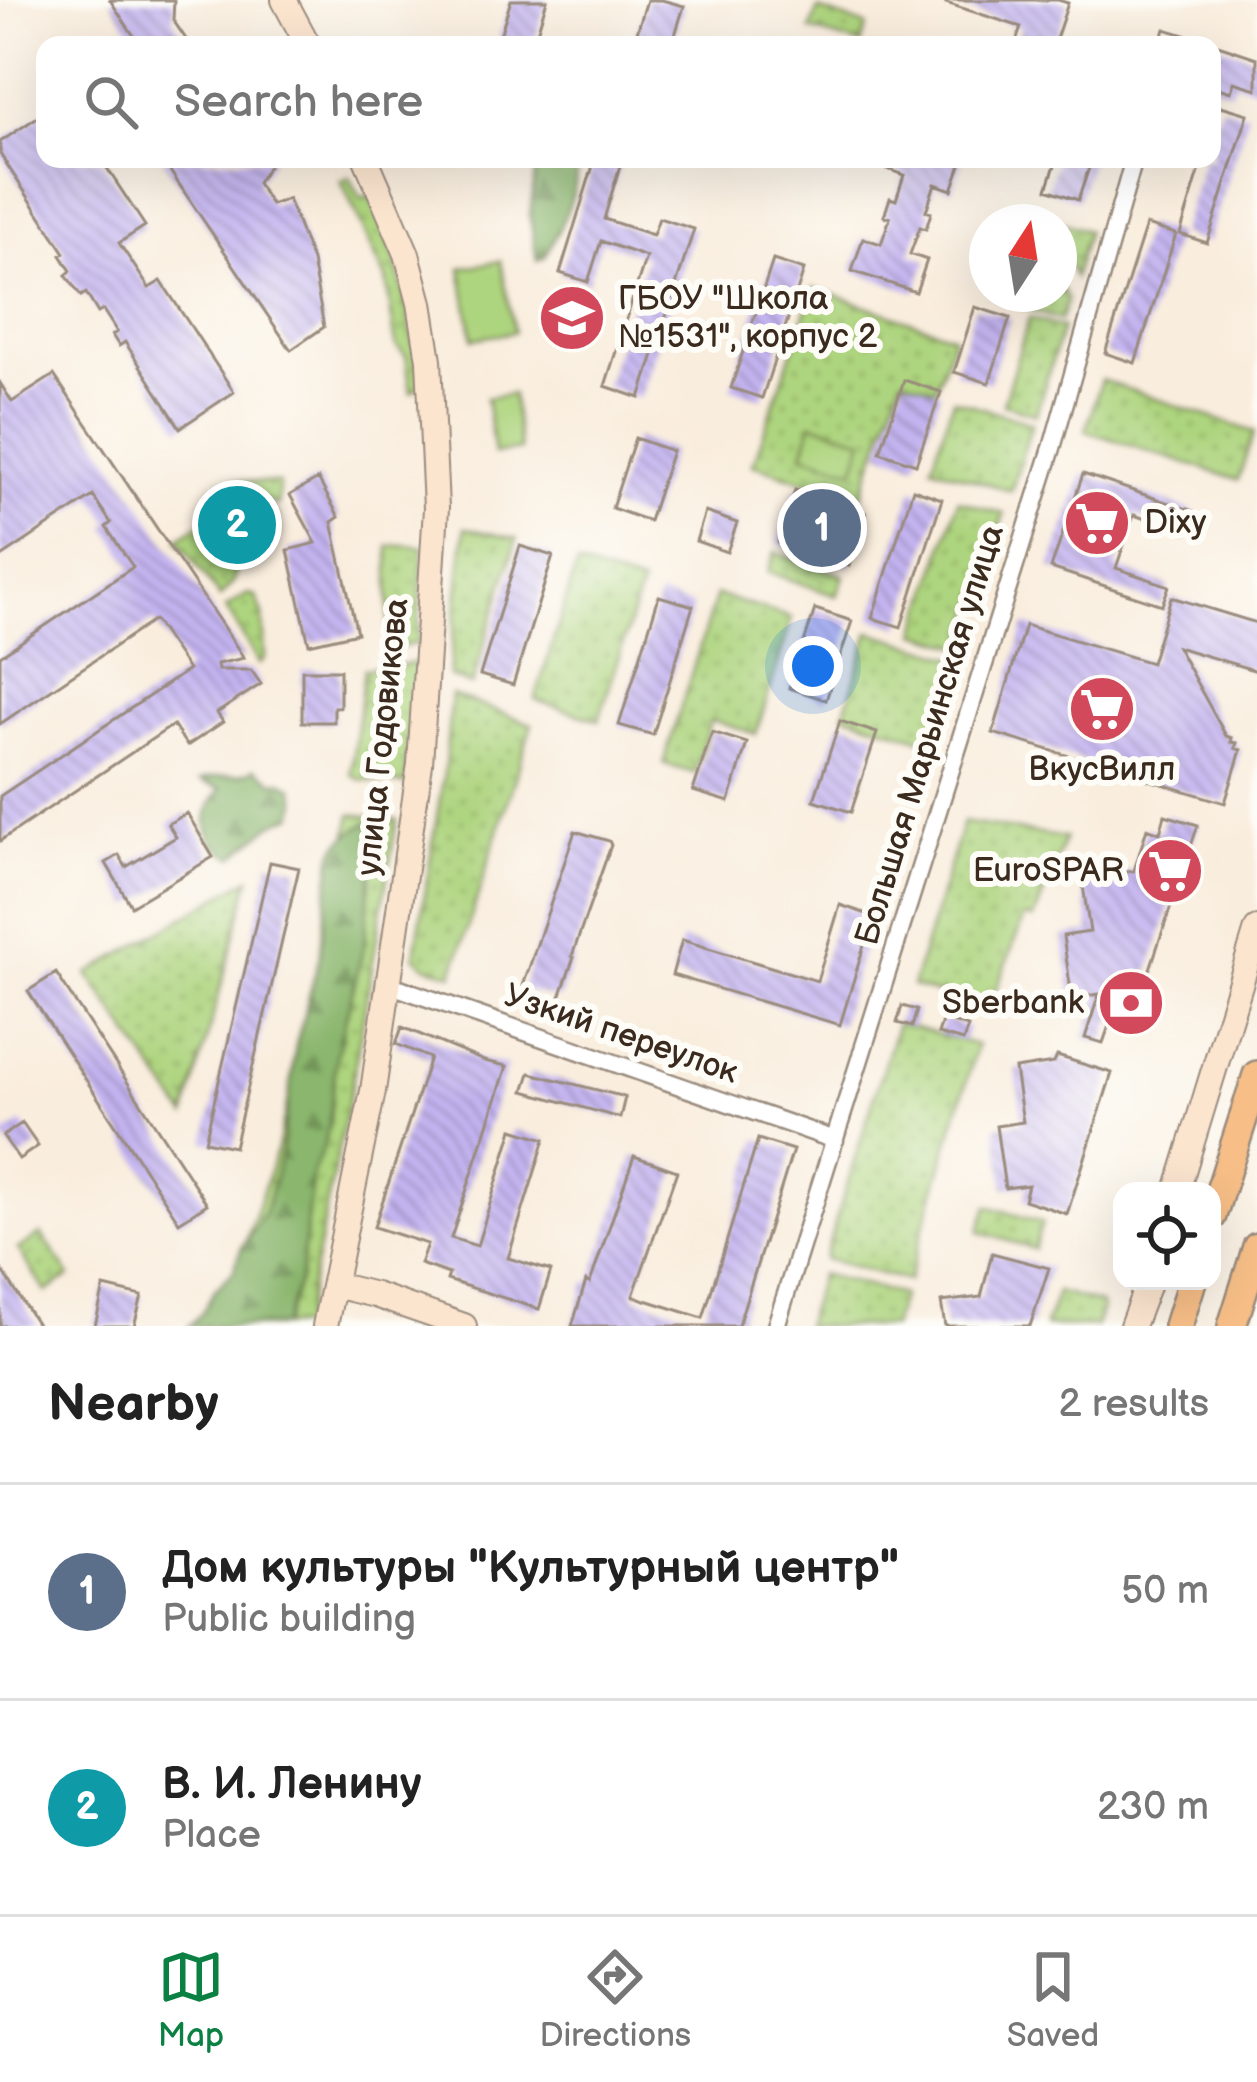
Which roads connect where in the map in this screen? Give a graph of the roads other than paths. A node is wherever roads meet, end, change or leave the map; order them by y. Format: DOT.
graph roads {
  1 [pos="284,0"];
  2 [pos="303,36"];
  3 [pos="370,168"];
  4 [pos="1131,168"];
  5 [pos="1257,929"];
  6 [pos="388,984"];
  7 [pos="1257,1075"];
  8 [pos="835,1140"];
  9 [pos="1180,1182"];
  10 [pos="1221,1188"];
  11 [pos="1257,1247"];
  12 [pos="334,1285"];
  13 [pos="1251,1288"];
  14 [pos="1146,1290"];
  15 [pos="1189,1290"];
  16 [pos="325,1326"];
  17 [pos="464,1326"];
  18 [pos="776,1326"];
  19 [pos="1132,1326"];
  20 [pos="1178,1326"];
  21 [pos="1232,1326"];
  1 -- 2 [label="street"];
  3 -- 6 [label="street, улица Годовикова"];
  4 -- 8 [label="street, Большая Марьинская улица"];
  5 -- 9 [label="street"];
  6 -- 8 [label="street, Узкий переулок"];
  6 -- 12 [label="street, улица Годовикова"];
  7 -- 10 [label="main road"];
  8 -- 18 [label="street, Большая Марьинская улица"];
  11 -- 13 [label="main road"];
  12 -- 16 [label="street, улица Годовикова"];
  12 -- 17 [label="street"];
  13 -- 21 [label="main road"];
  14 -- 19 [label="street"];
  15 -- 20 [label="main road"];
}
